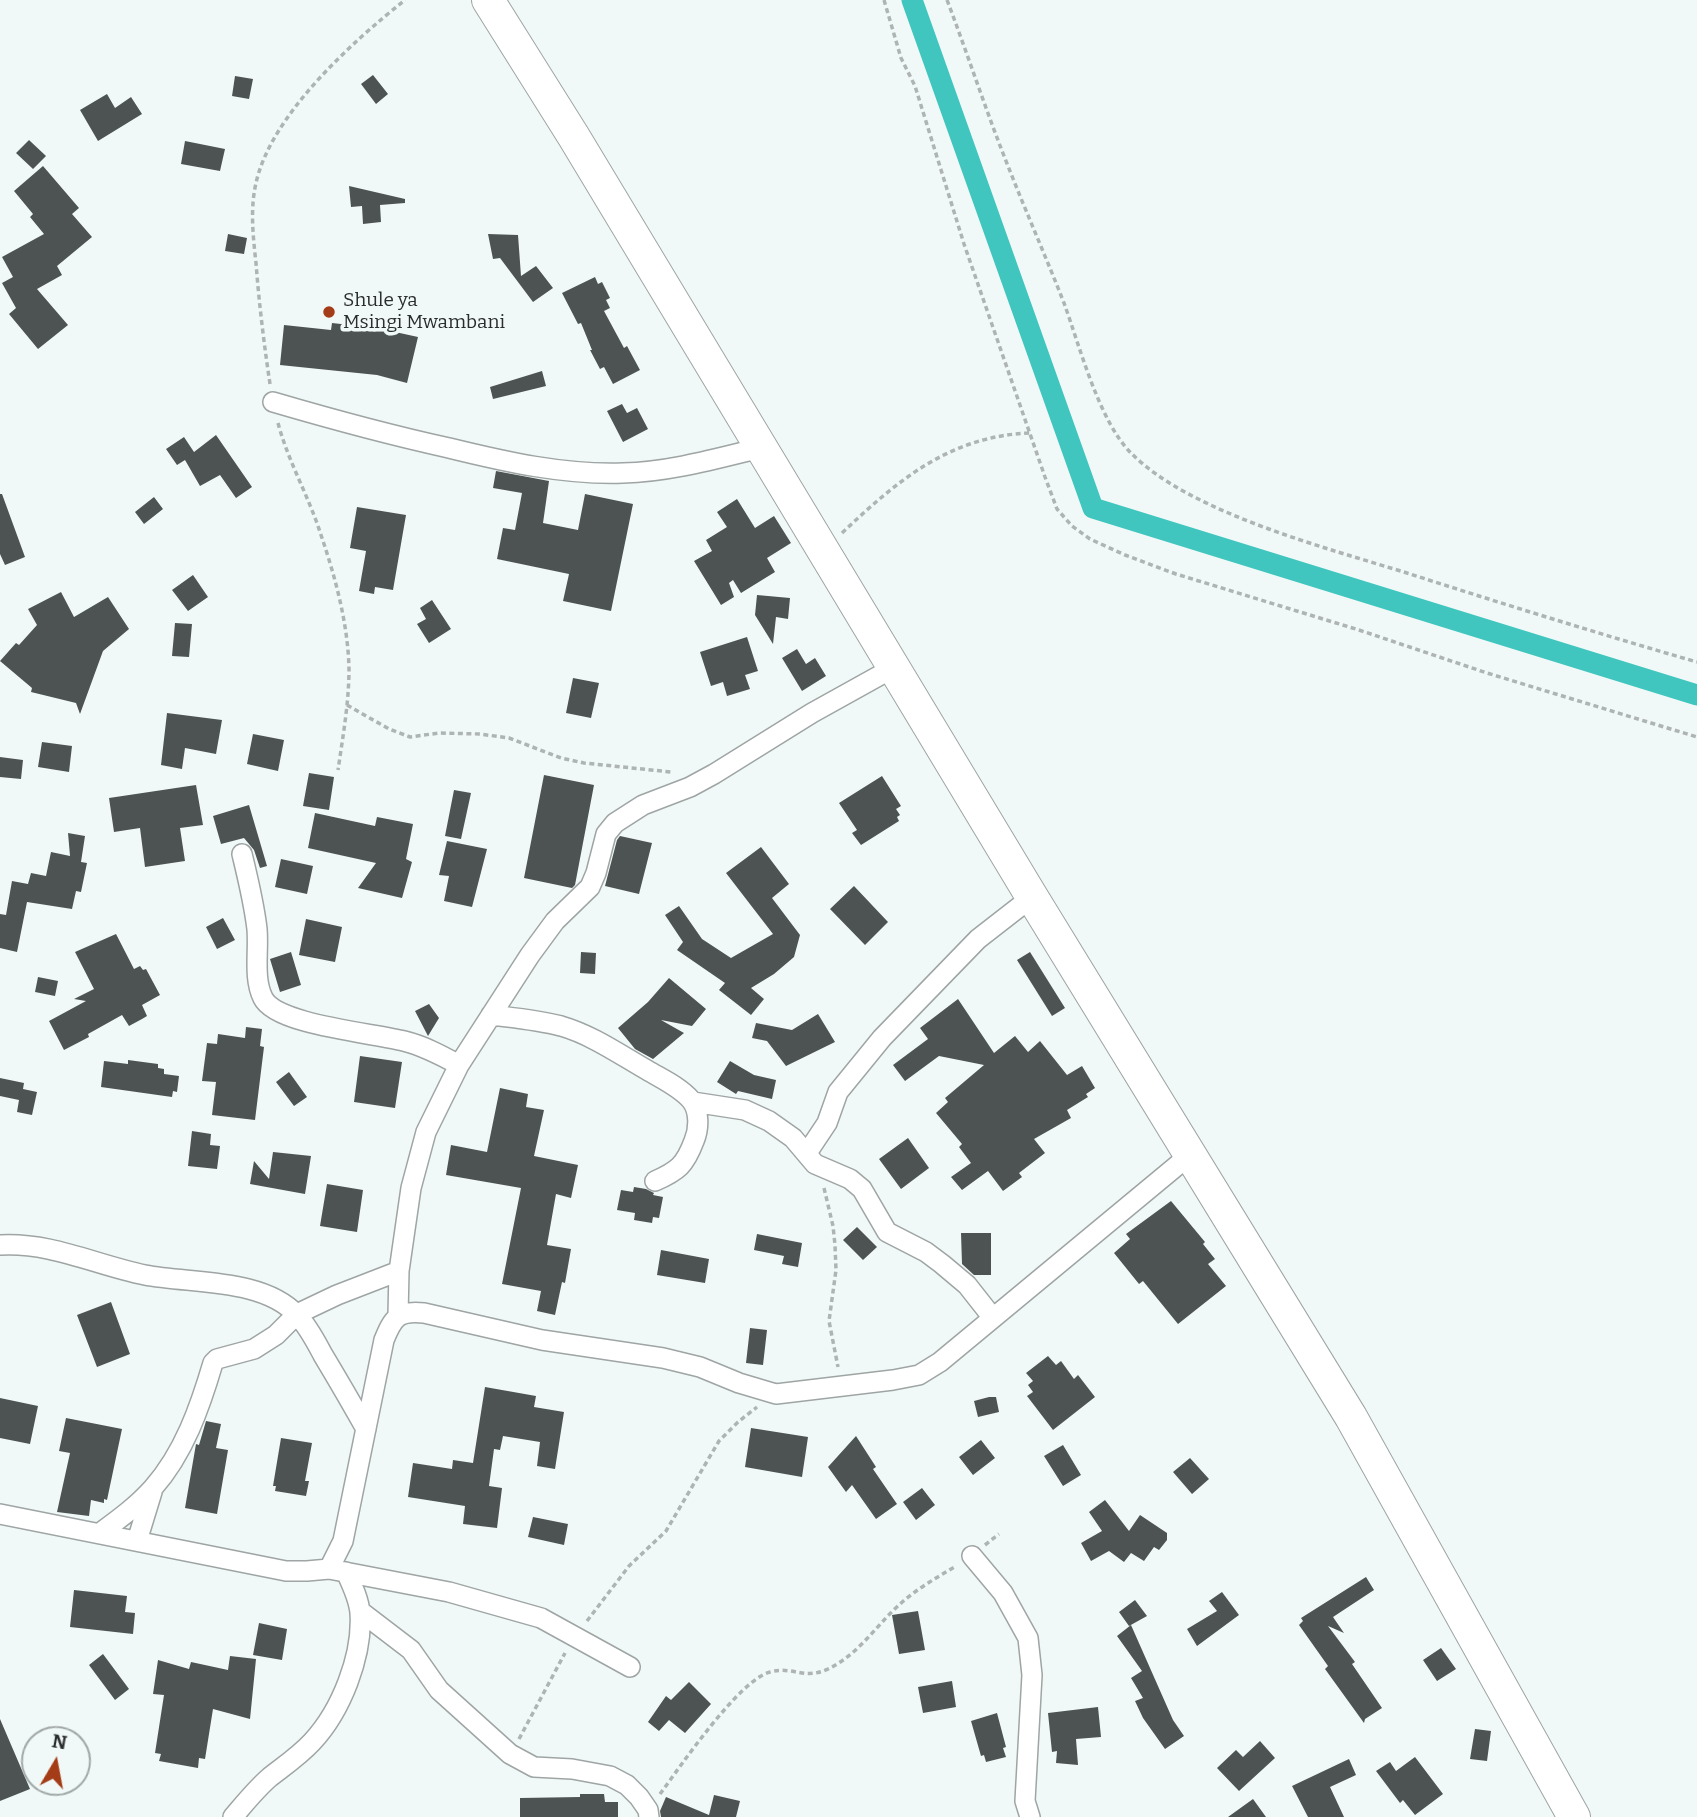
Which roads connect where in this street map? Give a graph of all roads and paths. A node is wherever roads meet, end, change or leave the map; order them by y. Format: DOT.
graph roads {
  1 [pos="405,0"];
  2 [pos="488,0"];
  3 [pos="884,0"];
  4 [pos="947,0"];
  5 [pos="273,402"];
  6 [pos="1030,433"];
  7 [pos="760,448"];
  8 [pos="822,551"];
  9 [pos="1697,662"];
  10 [pos="894,668"];
  11 [pos="347,705"];
  12 [pos="1697,737"];
  13 [pos="338,770"];
  14 [pos="673,772"];
  15 [pos="242,855"];
  16 [pos="1032,897"];
  17 [pos="491,1015"];
  18 [pos="458,1065"];
  19 [pos="692,1102"];
  20 [pos="1191,1154"];
  21 [pos="811,1158"];
  22 [pos="655,1181"];
  23 [pos="0,1245"];
  24 [pos="399,1271"];
  25 [pos="297,1314"];
  26 [pos="398,1315"];
  27 [pos="993,1318"];
  28 [pos="842,1388"];
  29 [pos="776,1394"];
  30 [pos="366,1429"];
  31 [pos="154,1487"];
  32 [pos="0,1514"];
  33 [pos="100,1533"];
  34 [pos="999,1534"];
  35 [pos="137,1541"];
  36 [pos="972,1556"];
  37 [pos="337,1570"];
  38 [pos="360,1611"];
  39 [pos="576,1636"];
  40 [pos="630,1667"];
  41 [pos="510,1754"];
  42 [pos="648,1813"];
  43 [pos="233,1817"];
  44 [pos="1030,1817"];
  45 [pos="1574,1817"];
  1 -- 5 [label="path"];
  2 -- 7 [label="main road"];
  3 -- 6 [label="path"];
  4 -- 9 [label="path"];
  5 -- 7 [label="street"];
  5 -- 11 [label="path"];
  6 -- 8 [label="path"];
  6 -- 12 [label="path"];
  7 -- 8 [label="main road"];
  8 -- 10 [label="main road"];
  10 -- 16 [label="main road"];
  10 -- 17 [label="street"];
  11 -- 13 [label="path"];
  11 -- 14 [label="path"];
  15 -- 18 [label="street"];
  16 -- 20 [label="main road"];
  16 -- 21 [label="street"];
  17 -- 18 [label="street"];
  17 -- 19 [label="street"];
  18 -- 24 [label="street"];
  19 -- 21 [label="street"];
  19 -- 22 [label="street"];
  20 -- 27 [label="street"];
  20 -- 45 [label="main road"];
  21 -- 27 [label="street"];
  21 -- 28 [label="path"];
  23 -- 25 [label="street"];
  24 -- 25 [label="street"];
  24 -- 26 [label="street"];
  25 -- 30 [label="street"];
  25 -- 31 [label="street"];
  26 -- 29 [label="street"];
  26 -- 30 [label="street"];
  27 -- 28 [label="street"];
  28 -- 29 [label="street"];
  29 -- 39 [label="path"];
  30 -- 37 [label="street"];
  31 -- 33 [label="street"];
  31 -- 35 [label="street"];
  32 -- 33 [label="street"];
  33 -- 35 [label="street"];
  34 -- 36 [label="path"];
  35 -- 37 [label="street"];
  36 -- 42 [label="path"];
  36 -- 44 [label="street"];
  37 -- 38 [label="street"];
  37 -- 39 [label="street"];
  38 -- 41 [label="street"];
  38 -- 43 [label="street"];
  39 -- 40 [label="street"];
  39 -- 41 [label="path"];
  41 -- 42 [label="street"];
}
